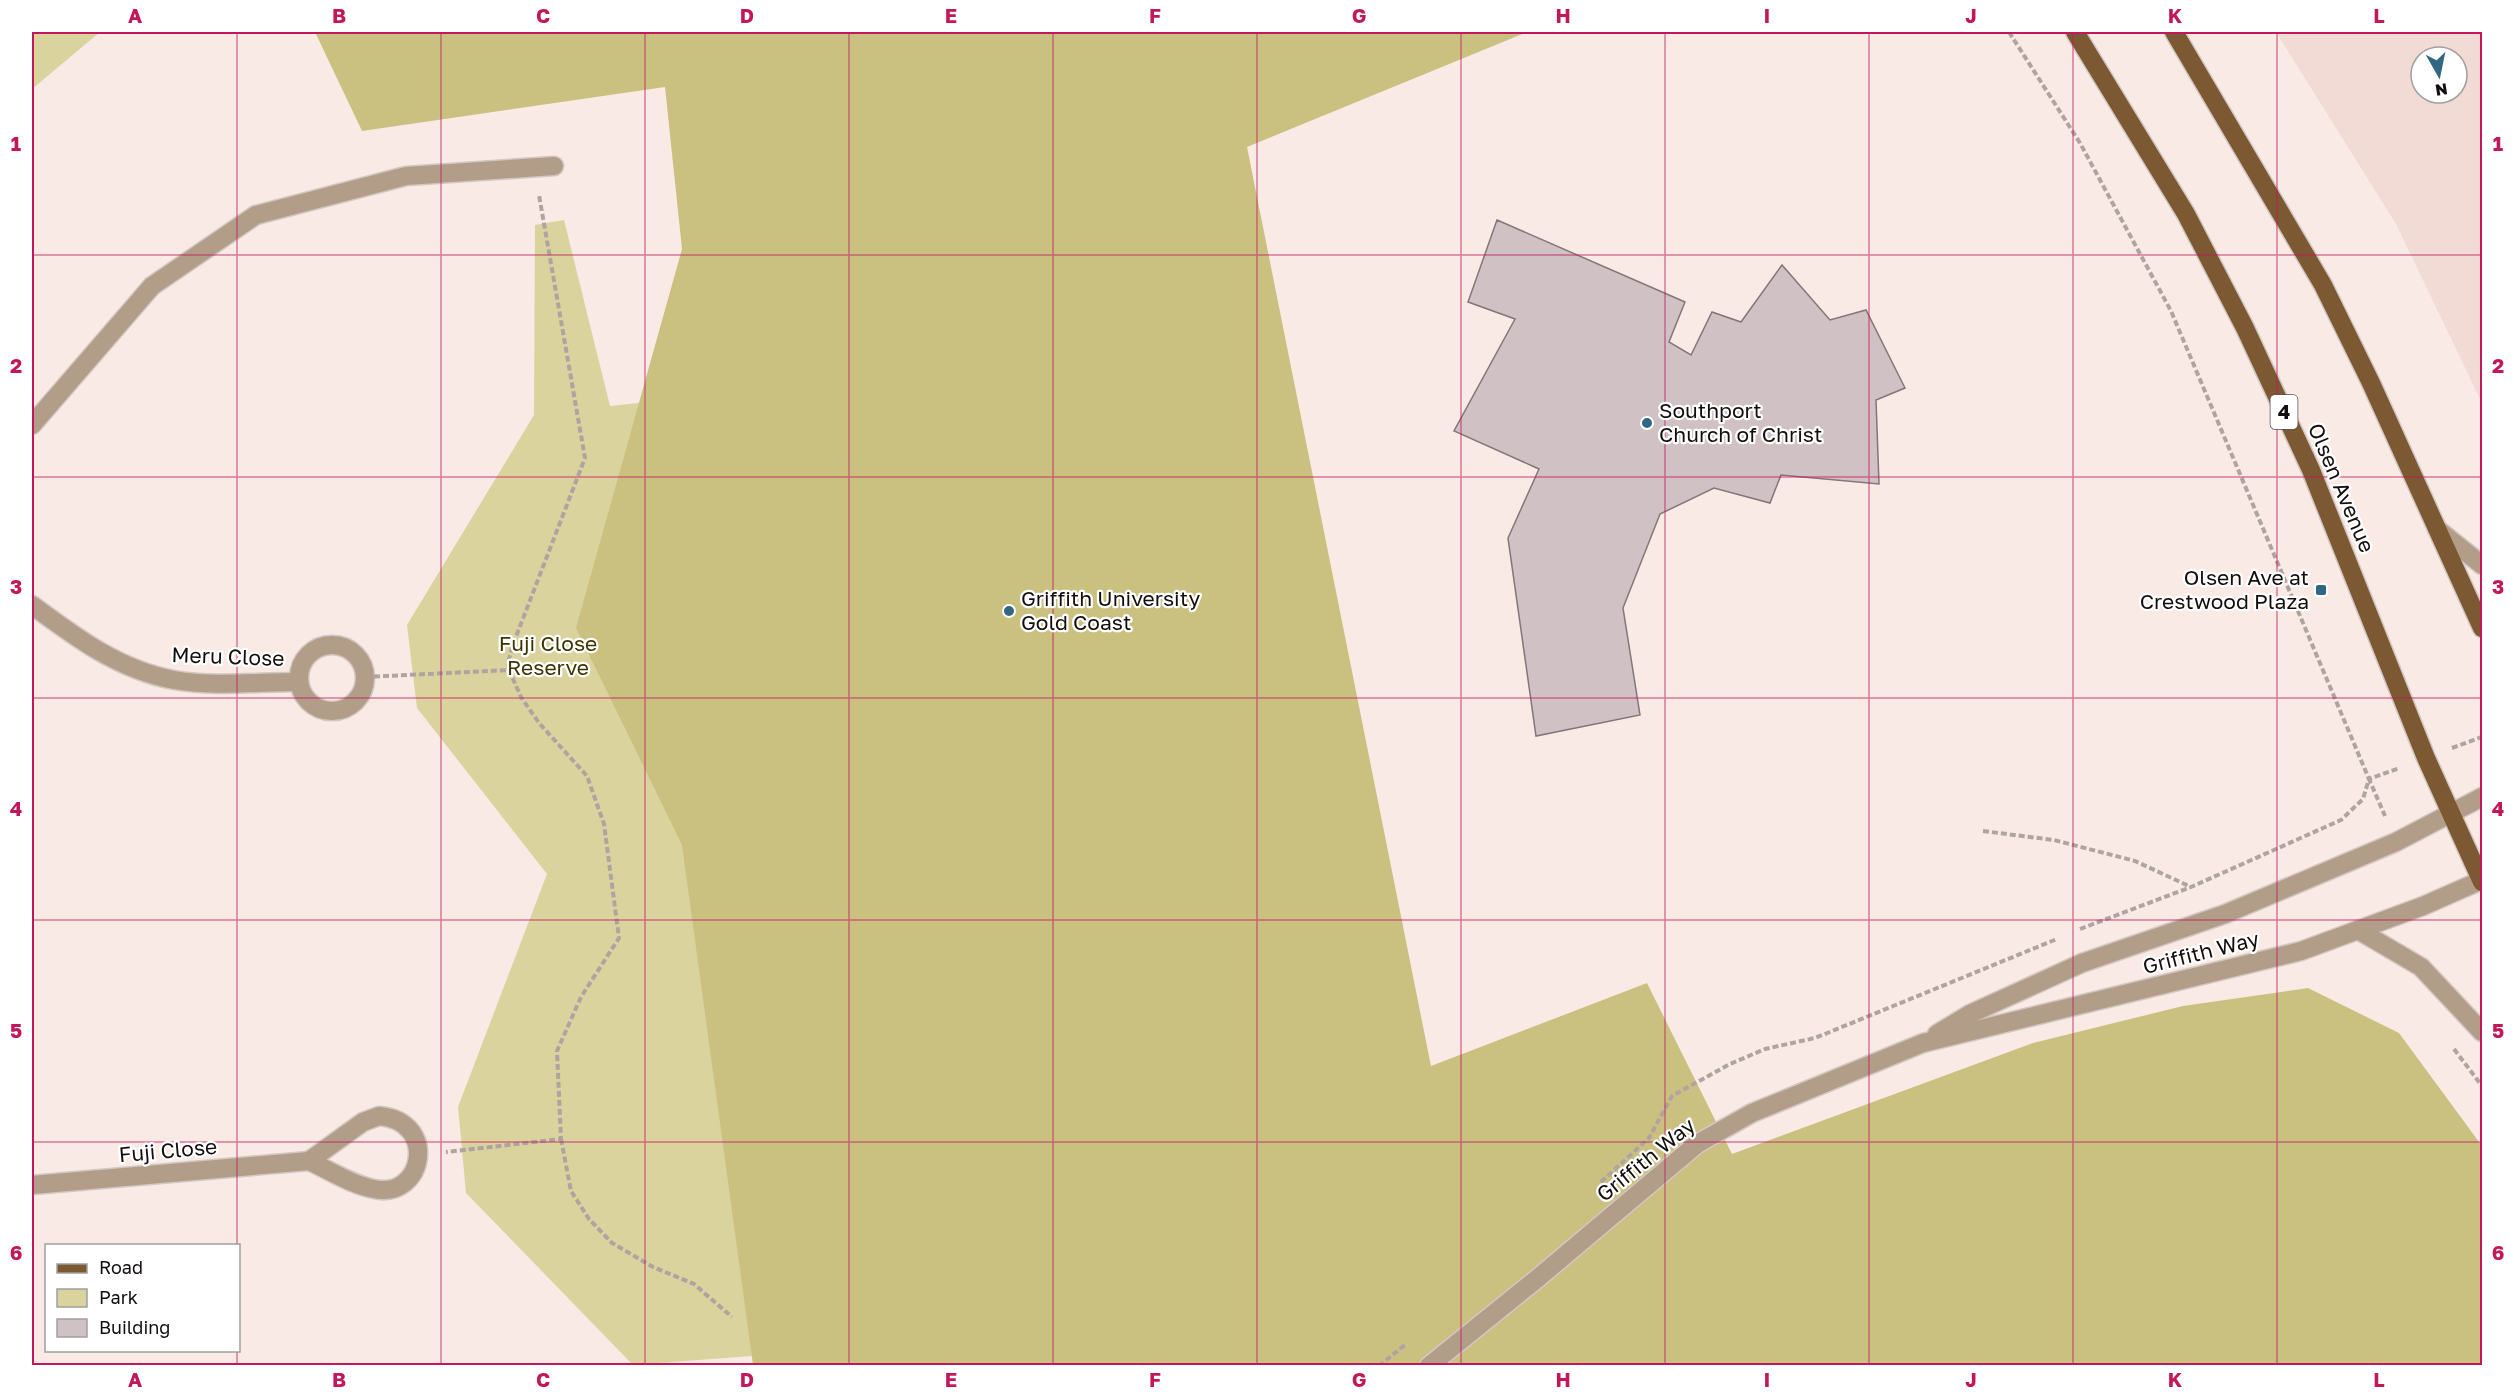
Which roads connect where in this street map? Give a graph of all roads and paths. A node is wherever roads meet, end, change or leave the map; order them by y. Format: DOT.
graph roads {
  1 [pos="2009,32"];
  2 [pos="2075,32"];
  3 [pos="2174,32"];
  4 [pos="554,166"];
  5 [pos="534,168"];
  6 [pos="32,425"];
  7 [pos="2437,530"];
  8 [pos="2482,565"];
  9 [pos="32,605"];
  10 [pos="2482,628"];
  11 [pos="509,670"];
  12 [pos="365,677"];
  13 [pos="299,682"];
  14 [pos="2482,736"];
  15 [pos="2426,758"];
  16 [pos="2482,796"];
  17 [pos="2452,812"];
  18 [pos="1983,831"];
  19 [pos="2482,881"];
  20 [pos="2191,887"];
  21 [pos="2358,930"];
  22 [pos="2482,1032"];
  23 [pos="1923,1043"];
  24 [pos="561,1139"];
  25 [pos="418,1155"];
  26 [pos="309,1161"];
  27 [pos="32,1185"];
  28 [pos="732,1317"];
  29 [pos="1429,1365"];
  1 -- 15 [label="path"];
  2 -- 15 [label="main road, Olsen Avenue / 4"];
  3 -- 7 [label="main road"];
  4 -- 5 [label="street"];
  5 -- 6 [label="street"];
  5 -- 11 [label="path"];
  7 -- 8 [label="street"];
  7 -- 10 [label="main road"];
  9 -- 13 [label="street, Meru Close"];
  11 -- 12 [label="path"];
  11 -- 24 [label="path"];
  12 -- 13 [label="street, Meru Close"];
  12 -- 13 [label="street, Meru Close"];
  14 -- 15 [label="path"];
  15 -- 17 [label="main road, Olsen Avenue / 4"];
  16 -- 17 [label="street, Griffith Way"];
  17 -- 19 [label="main road, Olsen Avenue / 4"];
  17 -- 23 [label="street, Griffith Way"];
  18 -- 20 [label="path"];
  19 -- 21 [label="street, Griffith Way"];
  21 -- 22 [label="street"];
  21 -- 23 [label="street, Griffith Way"];
  23 -- 29 [label="street, Griffith Way"];
  24 -- 25 [label="path"];
  24 -- 28 [label="path"];
  25 -- 26 [label="street, Fuji Close"];
  25 -- 26 [label="street"];
  26 -- 27 [label="street, Fuji Close"];
}
